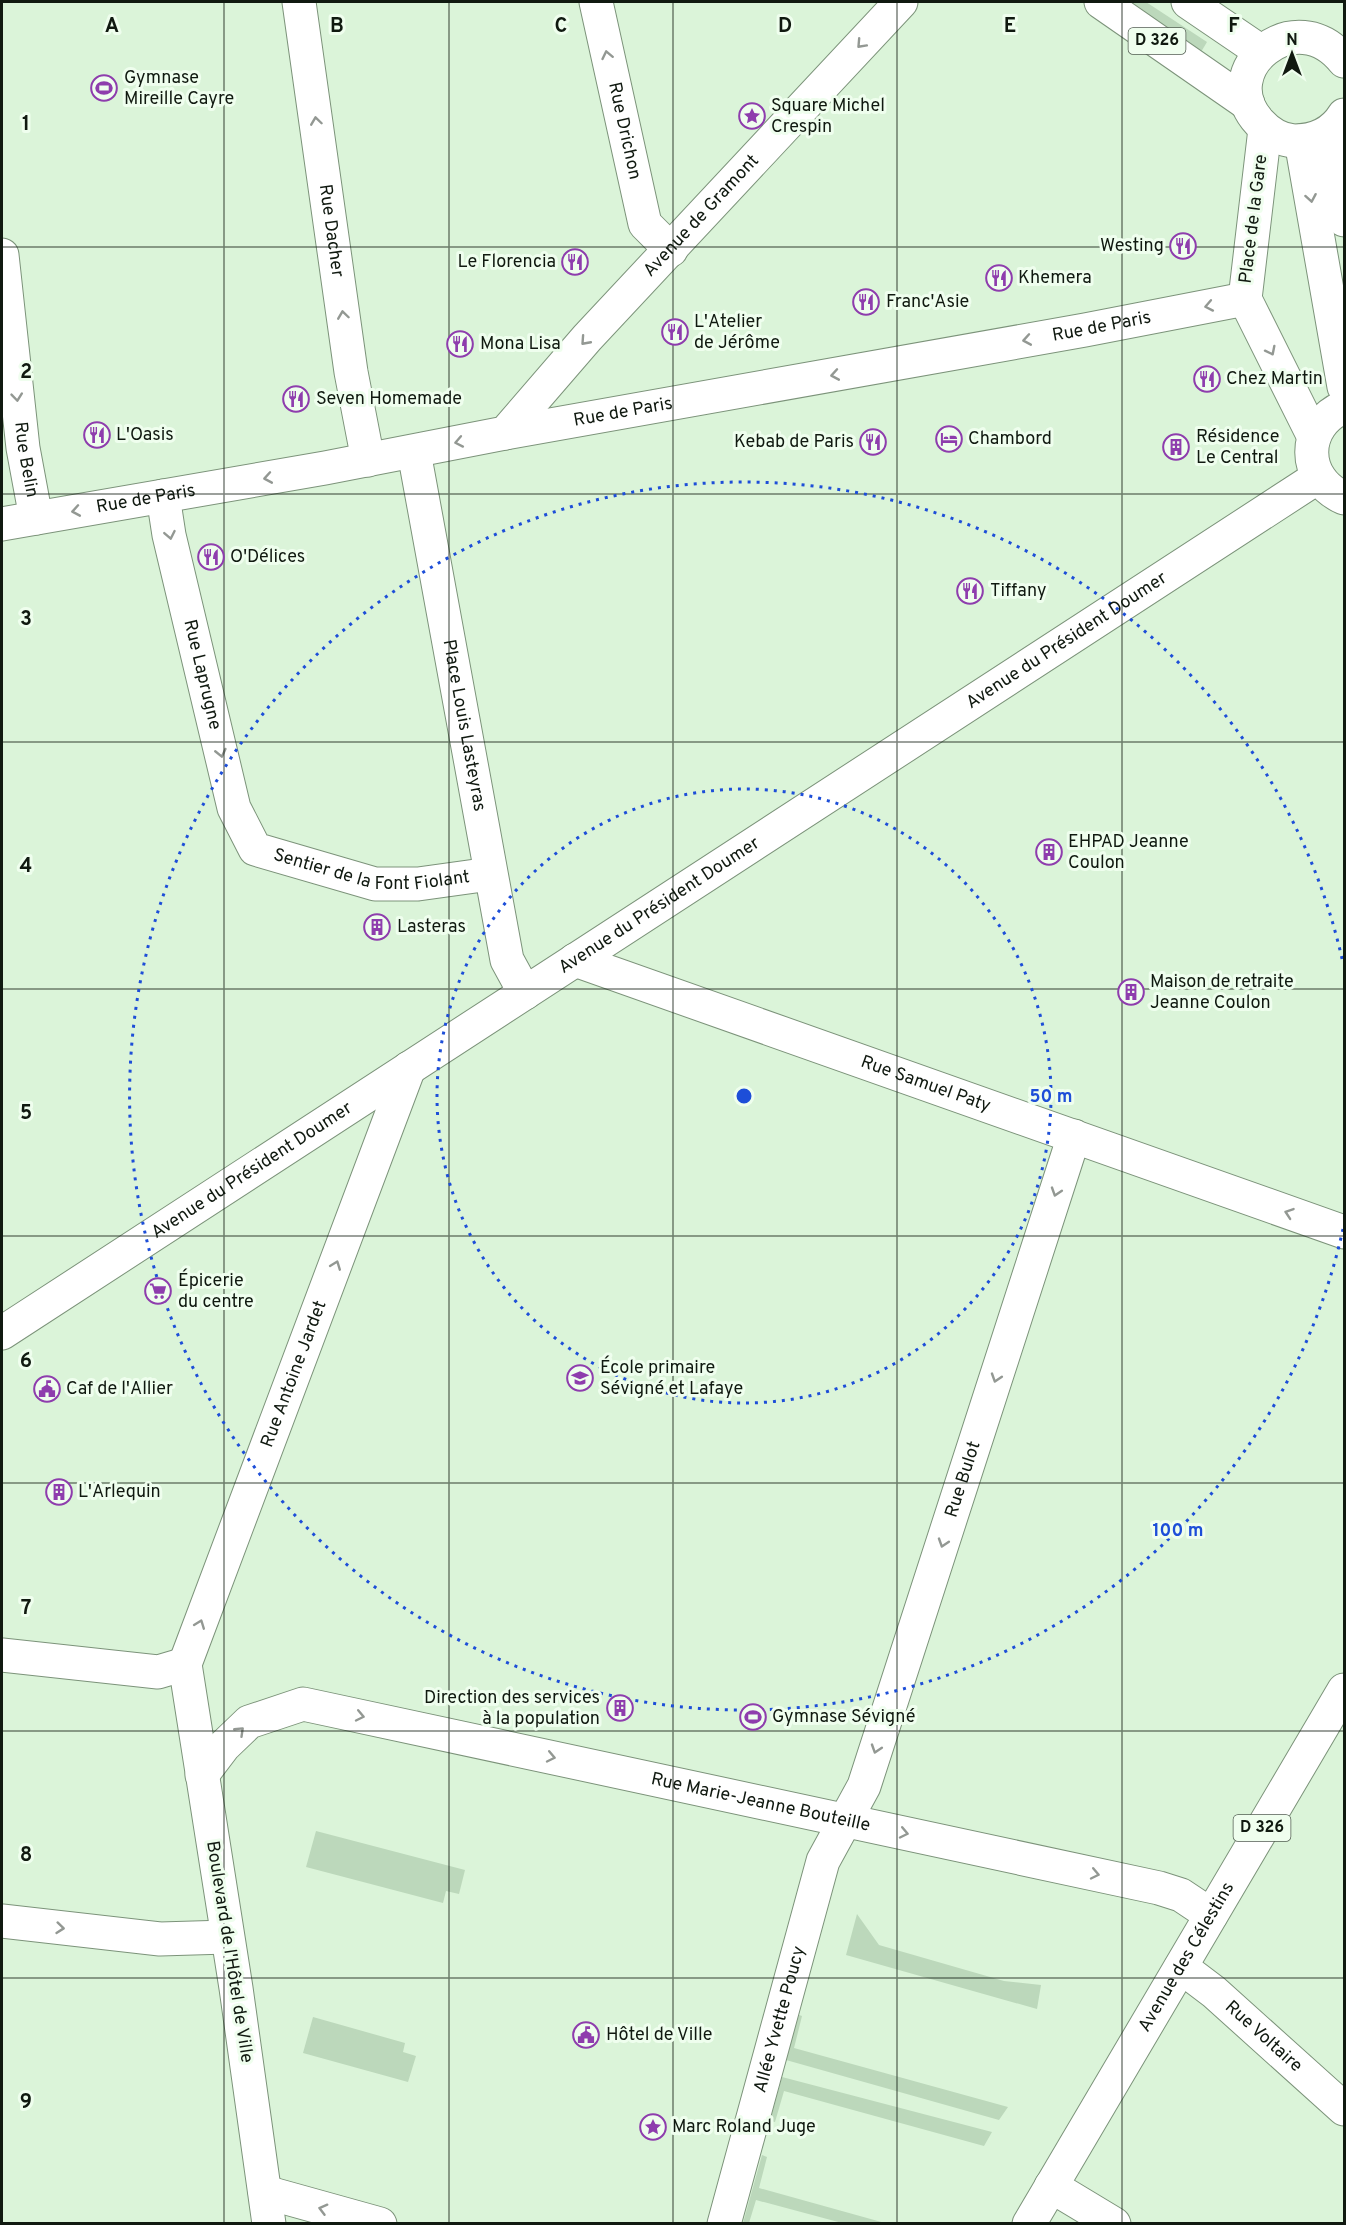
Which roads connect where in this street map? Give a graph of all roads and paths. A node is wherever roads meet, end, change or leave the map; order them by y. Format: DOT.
graph roads {
  1 [pos="299,2"];
  2 [pos="596,2"];
  3 [pos="901,2"];
  4 [pos="1101,2"];
  5 [pos="1188,2"];
  6 [pos="1260,51"];
  7 [pos="1344,61"];
  8 [pos="1257,116"];
  9 [pos="1325,129"];
  10 [pos="1344,220"];
  11 [pos="671,250"];
  12 [pos="2,255"];
  13 [pos="1245,299"];
  14 [pos="1344,387"];
  15 [pos="1344,407"];
  16 [pos="505,433"];
  17 [pos="1314,436"];
  18 [pos="414,452"];
  19 [pos="368,460"];
  20 [pos="1318,477"];
  21 [pos="163,496"];
  22 [pos="1344,498"];
  23 [pos="36,518"];
  24 [pos="2,524"];
  25 [pos="255,849"];
  26 [pos="490,874"];
  27 [pos="575,960"];
  28 [pos="525,993"];
  29 [pos="409,1068"];
  30 [pos="1074,1136"];
  31 [pos="1344,1232"];
  32 [pos="2,1333"];
  33 [pos="2,1655"];
  34 [pos="186,1672"];
  35 [pos="1344,1690"];
  36 [pos="202,1775"];
  37 [pos="847,1820"];
  38 [pos="1211,1915"];
  39 [pos="2,1921"];
  40 [pos="227,1937"];
  41 [pos="1181,1967"];
  42 [pos="1344,2109"];
  43 [pos="1051,2186"];
  44 [pos="267,2208"];
  45 [pos="380,2223"];
  46 [pos="724,2223"];
  47 [pos="1029,2223"];
  48 [pos="1114,2223"];
  19 -- 1 [label="street, Rue Dacher, one-way"];
  11 -- 2 [label="street, Rue Drichon, one-way"];
  3 -- 11 [label="street, Avenue de Gramont, one-way"];
  4 -- 8 [label="street, D 326"];
  5 -- 6 [label="street, D 326"];
  6 -- 7 [label="street"];
  6 -- 8 [label="street, Place de la Gare"];
  8 -- 9 [label="street"];
  8 -- 13 [label="street, Place de la Gare"];
  9 -- 10 [label="street"];
  9 -- 14 [label="street, one-way"];
  11 -- 16 [label="street, Avenue de Gramont, one-way"];
  12 -- 23 [label="street, Rue Belin, one-way"];
  13 -- 16 [label="street, Rue de Paris, one-way"];
  13 -- 17 [label="street, Place de la Gare, one-way"];
  15 -- 17 [label="street"];
  16 -- 18 [label="street, Rue de Paris, one-way"];
  17 -- 20 [label="street"];
  18 -- 19 [label="street, Rue de Paris"];
  18 -- 26 [label="street, Place Louis Lasteyras"];
  19 -- 21 [label="street, Rue de Paris, one-way"];
  20 -- 22 [label="street"];
  20 -- 27 [label="street, Avenue du Président Doumer"];
  21 -- 23 [label="street, Rue de Paris, one-way"];
  21 -- 25 [label="street, Rue Laprugne, one-way"];
  23 -- 24 [label="street, Rue de Paris"];
  25 -- 26 [label="street, Sentier de la Font Fiolant"];
  26 -- 28 [label="street, Place Louis Lasteyras"];
  27 -- 28 [label="street, Avenue du Président Doumer"];
  27 -- 30 [label="street, Rue Samuel Paty"];
  28 -- 29 [label="street, Avenue du Président Doumer"];
  29 -- 32 [label="street, Avenue du Président Doumer"];
  34 -- 29 [label="street, Rue Antoine Jardet, one-way"];
  31 -- 30 [label="street, Rue Samuel Paty, one-way"];
  30 -- 37 [label="street, Rue Bulot, one-way"];
  33 -- 34 [label="street"];
  34 -- 36 [label="street, Boulevard de l'Hôtel de Ville"];
  35 -- 38 [label="street, Avenue des Célestins / D 326"];
  36 -- 37 [label="street, Rue Marie-Jeanne Bouteille, one-way"];
  36 -- 40 [label="street, Boulevard de l'Hôtel de Ville"];
  37 -- 38 [label="street, Rue Marie-Jeanne Bouteille, one-way"];
  37 -- 46 [label="street, Allée Yvette Poucy"];
  38 -- 41 [label="street, Avenue des Célestins / D 326"];
  39 -- 40 [label="street, one-way"];
  40 -- 44 [label="street, Boulevard de l'Hôtel de Ville"];
  41 -- 42 [label="street, Rue Voltaire"];
  41 -- 43 [label="street, Avenue des Célestins / D 326"];
  43 -- 47 [label="street, Avenue des Célestins / D 326"];
  43 -- 48 [label="street"];
  45 -- 44 [label="street, one-way"];
}
